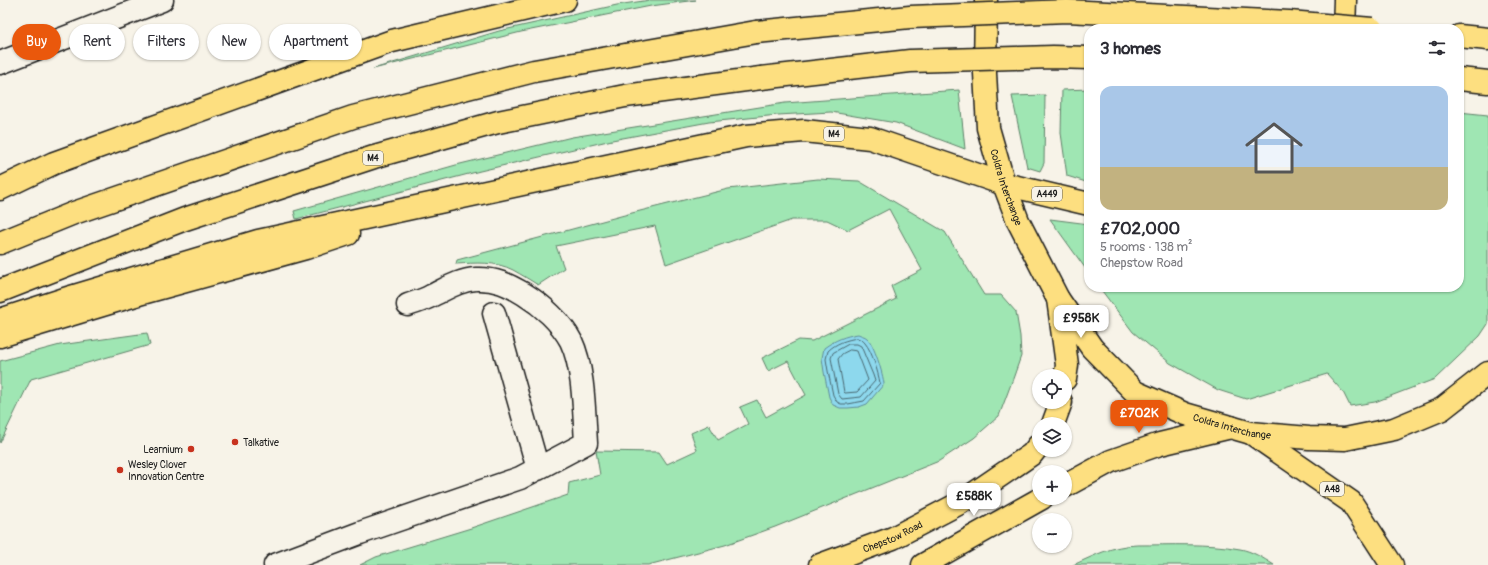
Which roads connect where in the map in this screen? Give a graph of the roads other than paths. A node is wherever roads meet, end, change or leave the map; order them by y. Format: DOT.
graph roads {
  1 [pos="162,0"];
  2 [pos="565,0"];
  3 [pos="986,0"];
  4 [pos="1345,0"];
  5 [pos="1313,24"];
  6 [pos="1344,24"];
  7 [pos="1464,37"];
  8 [pos="1488,39"];
  9 [pos="1084,58"];
  10 [pos="0,63"];
  11 [pos="1464,80"];
  12 [pos="1488,82"];
  13 [pos="1004,184"];
  14 [pos="0,189"];
  15 [pos="456,198"];
  16 [pos="1084,203"];
  17 [pos="0,243"];
  18 [pos="0,291"];
  19 [pos="1058,299"];
  20 [pos="408,305"];
  21 [pos="494,313"];
  22 [pos="0,320"];
  23 [pos="0,336"];
  24 [pos="1066,369"];
  25 [pos="1488,373"];
  26 [pos="1231,427"];
  27 [pos="1251,432"];
  28 [pos="1032,454"];
  29 [pos="538,469"];
  30 [pos="1072,482"];
  31 [pos="1032,504"];
  32 [pos="275,565"];
  33 [pos="820,565"];
  34 [pos="923,565"];
  35 [pos="1392,565"];
  1 -- 10 [label="lane"];
  2 -- 14 [label="main road"];
  3 -- 13 [label="main road, Coldra Interchange"];
  4 -- 6 [label="main road"];
  5 -- 17 [label="main road, bridge"];
  7 -- 8 [label="main road"];
  9 -- 18 [label="main road, M4, bridge"];
  11 -- 12 [label="main road"];
  13 -- 15 [label="main road, M4"];
  13 -- 16 [label="main road, A449"];
  13 -- 19 [label="main road, Coldra Interchange"];
  15 -- 22 [label="main road, M4"];
  15 -- 23 [label="main road, M4"];
  19 -- 24 [label="main road"];
  19 -- 26 [label="main road, Coldra Interchange"];
  20 -- 29 [label="lane"];
  21 -- 29 [label="lane"];
  25 -- 27 [label="main road, Coldra Interchange"];
  26 -- 27 [label="main road, Coldra Interchange"];
  26 -- 30 [label="main road"];
  27 -- 35 [label="main road, A48"];
  28 -- 33 [label="main road, Chepstow Road"];
  29 -- 32 [label="lane"];
  31 -- 34 [label="main road"];
}
